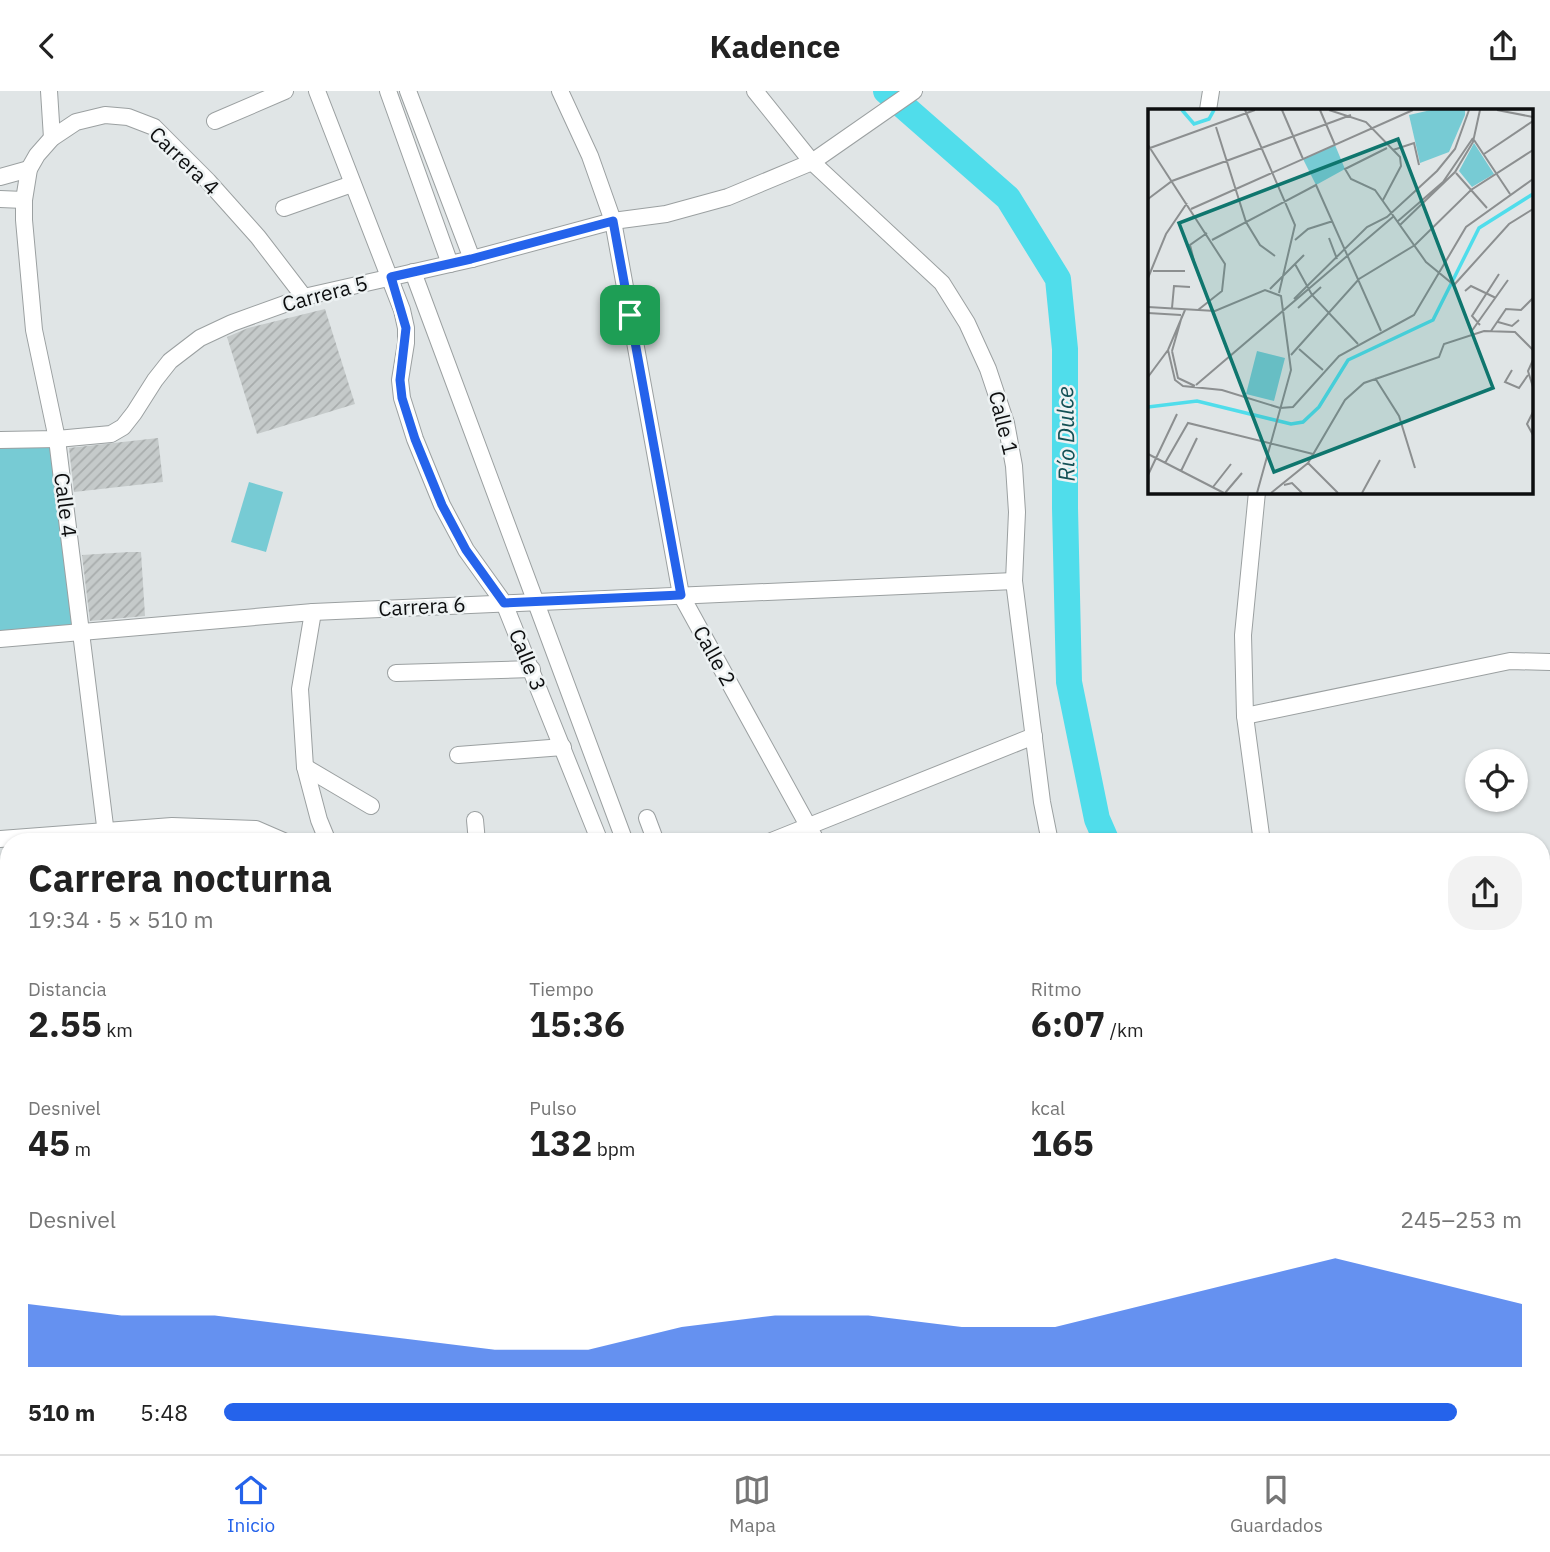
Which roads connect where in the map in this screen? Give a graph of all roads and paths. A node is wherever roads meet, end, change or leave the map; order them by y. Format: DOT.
graph roads {
  1 [pos="49,91"];
  2 [pos="285,91"];
  3 [pos="317,91"];
  4 [pos="388,91"];
  5 [pos="408,91"];
  6 [pos="560,91"];
  7 [pos="755,91"];
  8 [pos="1203,91"];
  9 [pos="913,92"];
  10 [pos="1209,103"];
  11 [pos="215,121"];
  12 [pos="51,138"];
  13 [pos="812,162"];
  14 [pos="29,169"];
  15 [pos="0,177"];
  16 [pos="352,184"];
  17 [pos="0,199"];
  18 [pos="24,200"];
  19 [pos="284,208"];
  20 [pos="613,221"];
  21 [pos="471,259"];
  22 [pos="450,264"];
  23 [pos="413,272"];
  24 [pos="391,277"];
  25 [pos="304,297"];
  26 [pos="57,439"];
  27 [pos="0,440"];
  28 [pos="1257,493"];
  29 [pos="1014,581"];
  30 [pos="681,595"];
  31 [pos="537,601"];
  32 [pos="504,603"];
  33 [pos="313,612"];
  34 [pos="81,634"];
  35 [pos="0,639"];
  36 [pos="1550,662"];
  37 [pos="531,669"];
  38 [pos="396,673"];
  39 [pos="1245,716"];
  40 [pos="1034,736"];
  41 [pos="563,747"];
  42 [pos="458,755"];
  43 [pos="305,767"];
  44 [pos="371,806"];
  45 [pos="647,818"];
  46 [pos="475,820"];
  47 [pos="808,826"];
  48 [pos="106,833"];
  49 [pos="129,833"];
  50 [pos="265,833"];
  51 [pos="324,833"];
  52 [pos="476,833"];
  53 [pos="596,833"];
  54 [pos="622,833"];
  55 [pos="653,833"];
  56 [pos="791,833"];
  57 [pos="812,833"];
  58 [pos="1048,833"];
  59 [pos="1261,833"];
  1 -- 12 [label="street"];
  2 -- 11 [label="street"];
  3 -- 16 [label="street, Calle 3"];
  4 -- 22 [label="street"];
  5 -- 21 [label="street"];
  6 -- 20 [label="street, Calle 2"];
  7 -- 13 [label="street, Calle 1"];
  8 -- 10 [label="street"];
  9 -- 13 [label="street, Carrera 5"];
  12 -- 14 [label="street, Carrera 4"];
  12 -- 25 [label="street, Carrera 4"];
  13 -- 20 [label="street, Carrera 5"];
  13 -- 29 [label="street, Calle 1"];
  14 -- 15 [label="street"];
  14 -- 18 [label="street, Calle 4"];
  16 -- 19 [label="street"];
  16 -- 24 [label="street, Calle 3"];
  17 -- 18 [label="street"];
  18 -- 26 [label="street, Calle 4"];
  20 -- 21 [label="street, Carrera 5"];
  20 -- 30 [label="street, Calle 2"];
  21 -- 22 [label="street, Carrera 5"];
  22 -- 23 [label="street, Carrera 5"];
  23 -- 24 [label="street, Carrera 5"];
  23 -- 31 [label="street, Calle 3"];
  24 -- 25 [label="street, Carrera 5"];
  24 -- 32 [label="street, Calle 3"];
  25 -- 26 [label="street, Carrera 5"];
  26 -- 27 [label="street, Carrera 5"];
  26 -- 34 [label="street, Calle 4"];
  28 -- 39 [label="street"];
  29 -- 30 [label="street, Carrera 6"];
  29 -- 40 [label="street, Calle 1"];
  30 -- 31 [label="street, Carrera 6"];
  30 -- 47 [label="street, Calle 2"];
  31 -- 32 [label="street, Carrera 6"];
  31 -- 54 [label="street, Calle 3"];
  32 -- 33 [label="street, Carrera 6"];
  32 -- 37 [label="street, Calle 3"];
  33 -- 34 [label="street, Carrera 6"];
  33 -- 43 [label="street"];
  34 -- 35 [label="street, Carrera 6"];
  34 -- 48 [label="street, Calle 4"];
  36 -- 39 [label="street"];
  37 -- 38 [label="street"];
  37 -- 41 [label="street, Calle 3"];
  39 -- 59 [label="street"];
  40 -- 47 [label="street"];
  40 -- 58 [label="street, Calle 1"];
  41 -- 42 [label="street"];
  41 -- 53 [label="street, Calle 3"];
  43 -- 44 [label="street"];
  43 -- 51 [label="street"];
  45 -- 55 [label="street"];
  46 -- 52 [label="street"];
  47 -- 56 [label="street"];
  47 -- 57 [label="street, Calle 2"];
  49 -- 50 [label="street"];
}
